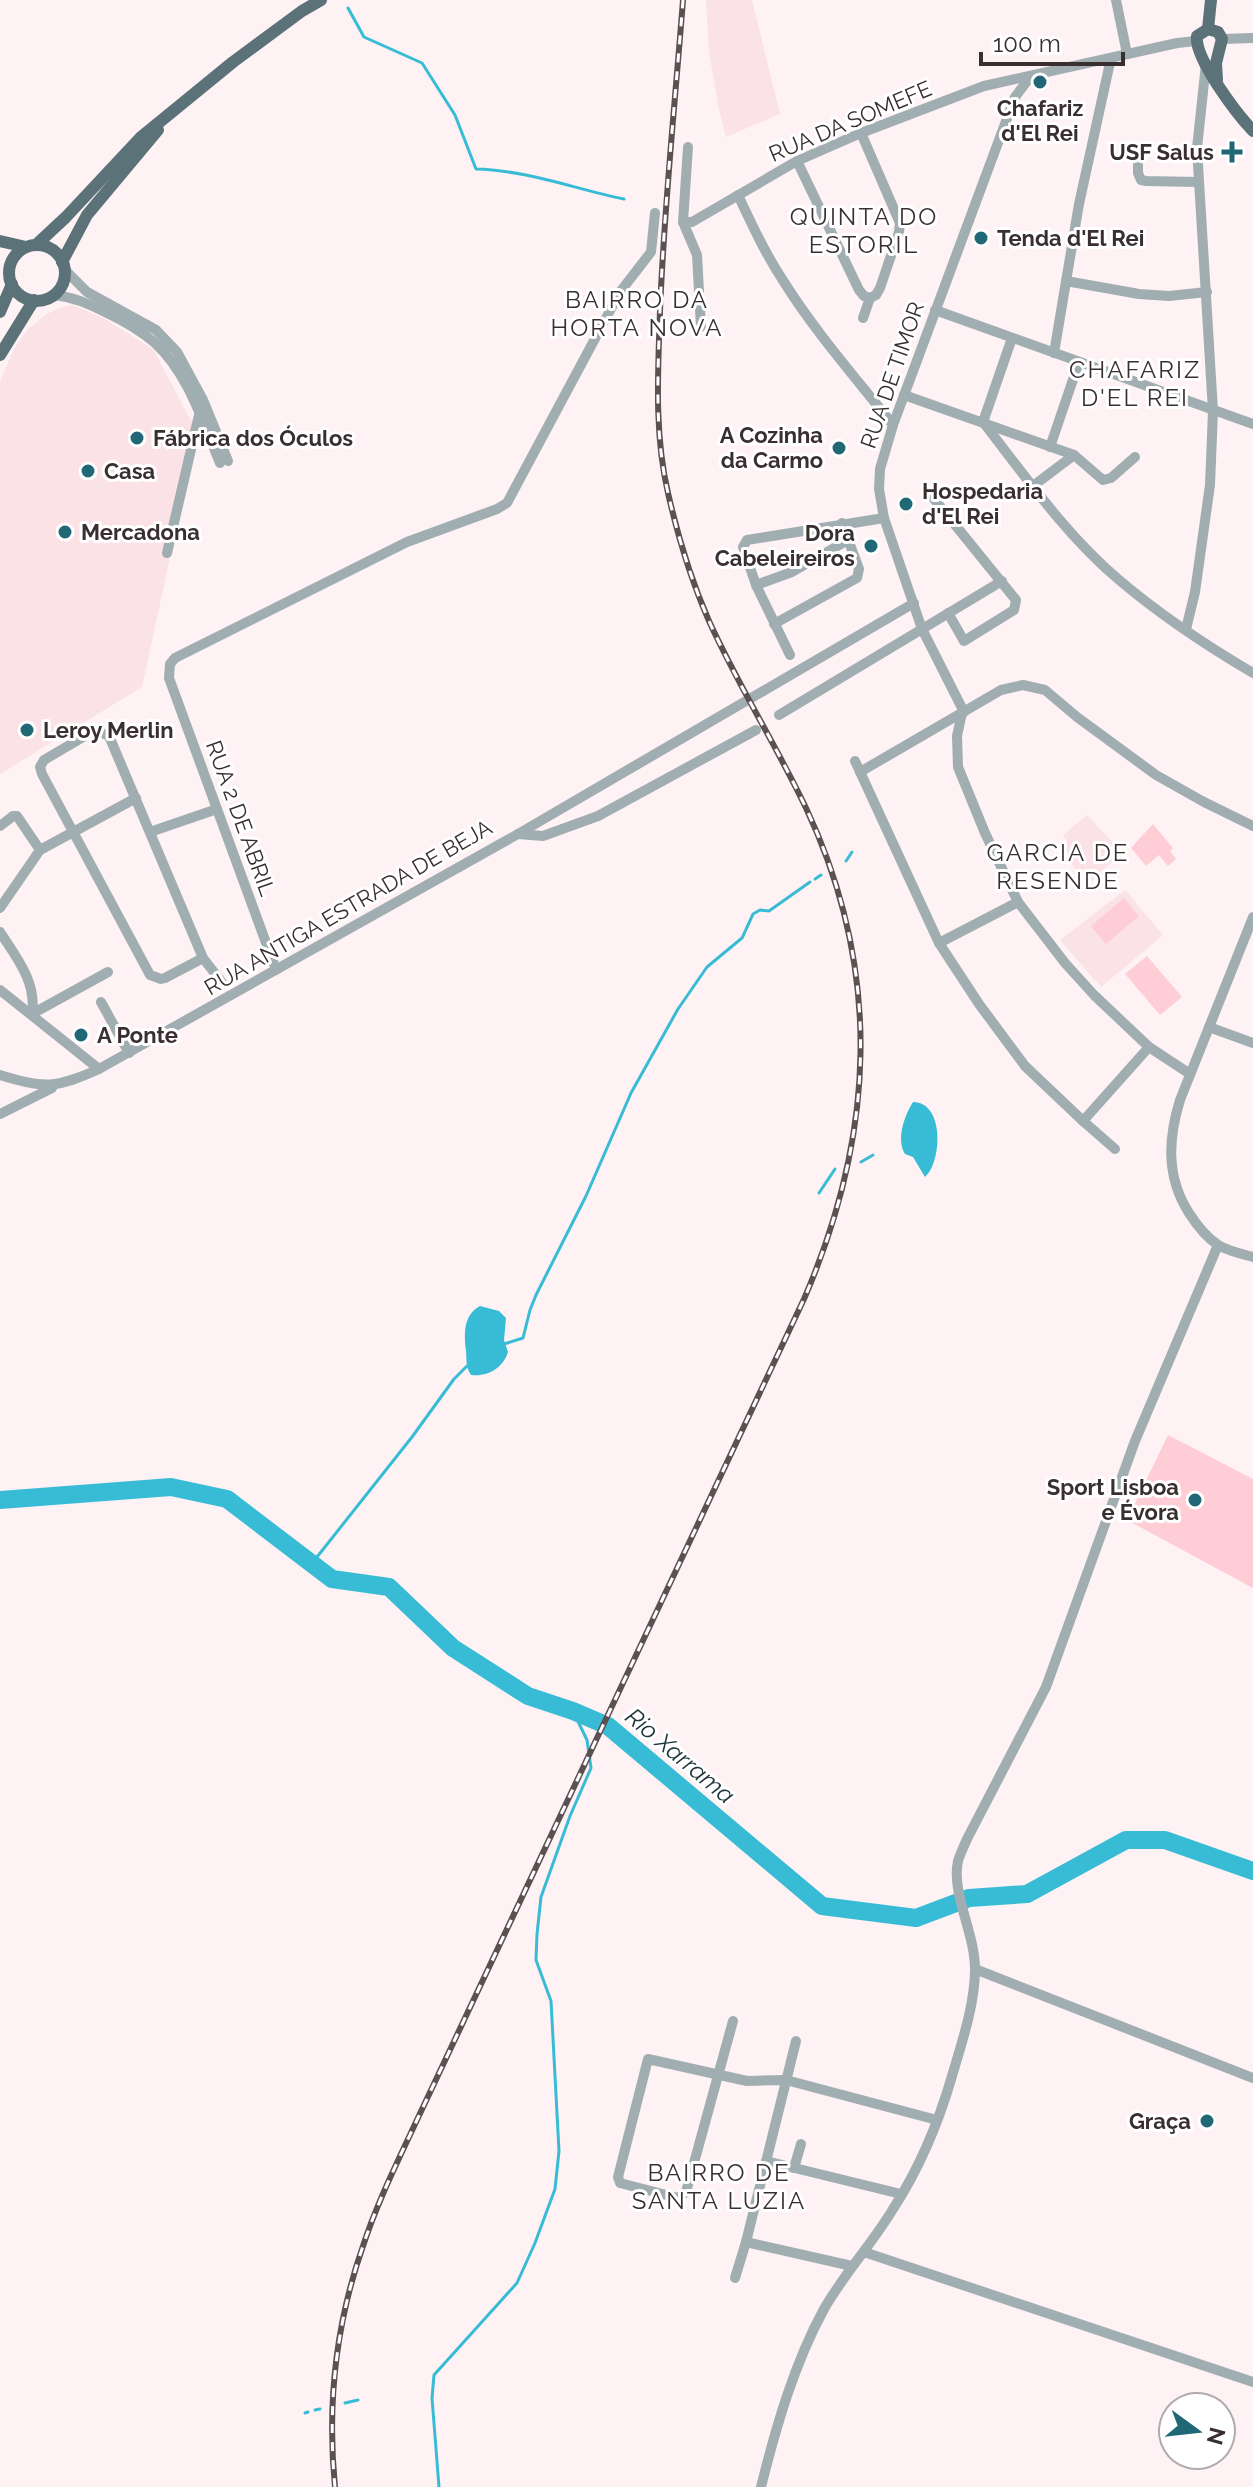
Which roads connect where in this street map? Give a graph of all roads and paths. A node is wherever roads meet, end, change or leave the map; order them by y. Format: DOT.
graph roads {
  1 [pos="321,0"];
  2 [pos="1116,0"];
  3 [pos="1211,0"];
  4 [pos="1208,29"];
  5 [pos="1253,38"];
  6 [pos="1221,43"];
  7 [pos="1197,44"];
  8 [pos="1127,54"];
  9 [pos="1111,58"];
  10 [pos="1206,64"];
  11 [pos="1031,76"];
  12 [pos="994,84"];
  13 [pos="1220,87"];
  14 [pos="1015,97"];
  15 [pos="175,109"];
  16 [pos="1253,131"];
  17 [pos="861,133"];
  18 [pos="688,147"];
  19 [pos="797,161"];
  20 [pos="1138,165"];
  21 [pos="1198,182"];
  22 [pos="738,195"];
  23 [pos="655,213"];
  24 [pos="683,222"];
  25 [pos="0,241"];
  26 [pos="31,246"];
  27 [pos="0,261"];
  28 [pos="63,266"];
  29 [pos="10,279"];
  30 [pos="1066,281"];
  31 [pos="1207,292"];
  32 [pos="54,295"];
  33 [pos="870,298"];
  34 [pos="34,300"];
  35 [pos="935,310"];
  36 [pos="0,312"];
  37 [pos="863,318"];
  38 [pos="701,327"];
  39 [pos="1012,338"];
  40 [pos="1054,353"];
  41 [pos="0,355"];
  42 [pos="1079,362"];
  43 [pos="904,395"];
  44 [pos="203,400"];
  45 [pos="1213,411"];
  46 [pos="199,415"];
  47 [pos="983,422"];
  48 [pos="1253,424"];
  49 [pos="893,425"];
  50 [pos="1050,447"];
  51 [pos="1074,455"];
  52 [pos="1135,457"];
  53 [pos="1033,486"];
  54 [pos="930,494"];
  55 [pos="884,518"];
  56 [pos="842,523"];
  57 [pos="848,540"];
  58 [pos="167,553"];
  59 [pos="1002,581"];
  60 [pos="756,585"];
  61 [pos="914,603"];
  62 [pos="948,613"];
  63 [pos="774,624"];
  64 [pos="922,629"];
  65 [pos="1186,629"];
  66 [pos="790,655"];
  67 [pos="1253,673"];
  68 [pos="963,713"];
  69 [pos="779,715"];
  70 [pos="756,730"];
  71 [pos="136,798"];
  72 [pos="217,809"];
  73 [pos="0,826"];
  74 [pos="1253,826"];
  75 [pos="72,831"];
  76 [pos="150,832"];
  77 [pos="518,834"];
  78 [pos="40,850"];
  79 [pos="1018,902"];
  80 [pos="0,908"];
  81 [pos="1253,917"];
  82 [pos="0,932"];
  83 [pos="939,943"];
  84 [pos="203,958"];
  85 [pos="276,970"];
  86 [pos="108,972"];
  87 [pos="223,984"];
  88 [pos="245,989"];
  89 [pos="0,990"];
  90 [pos="101,1002"];
  91 [pos="216,1005"];
  92 [pos="32,1014"];
  93 [pos="1209,1027"];
  94 [pos="1253,1043"];
  95 [pos="1149,1047"];
  96 [pos="129,1053"];
  97 [pos="99,1069"];
  98 [pos="1190,1074"];
  99 [pos="0,1075"];
  100 [pos="57,1085"];
  101 [pos="0,1114"];
  102 [pos="1083,1121"];
  103 [pos="1115,1149"];
  104 [pos="1218,1245"];
  105 [pos="1253,1257"];
  106 [pos="975,1969"];
  107 [pos="733,2021"];
  108 [pos="796,2041"];
  109 [pos="719,2076"];
  110 [pos="1253,2078"];
  111 [pos="786,2080"];
  112 [pos="937,2120"];
  113 [pos="801,2144"];
  114 [pos="766,2161"];
  115 [pos="794,2168"];
  116 [pos="901,2194"];
  117 [pos="746,2242"];
  118 [pos="864,2252"];
  119 [pos="852,2266"];
  120 [pos="735,2278"];
  121 [pos="1253,2382"];
  122 [pos="761,2487"];
  1 -- 15 [label="main road"];
  2 -- 8 [label="street"];
  3 -- 4 [label="main road"];
  4 -- 6 [label="main road"];
  4 -- 7 [label="main road"];
  5 -- 6 [label="street"];
  6 -- 7 [label="main road"];
  6 -- 13 [label="main road"];
  7 -- 8 [label="street, RUA DA SOMEFE"];
  7 -- 10 [label="main road"];
  8 -- 9 [label="street, RUA DA SOMEFE"];
  9 -- 11 [label="street, RUA DA SOMEFE"];
  9 -- 30 [label="street"];
  10 -- 13 [label="main road"];
  10 -- 21 [label="street"];
  11 -- 12 [label="street, RUA DA SOMEFE"];
  11 -- 14 [label="street, RUA DE TIMOR"];
  12 -- 14 [label="street"];
  12 -- 17 [label="street, RUA DA SOMEFE"];
  13 -- 16 [label="main road"];
  14 -- 35 [label="street, RUA DE TIMOR"];
  15 -- 26 [label="main road"];
  15 -- 28 [label="main road"];
  17 -- 19 [label="street, RUA DA SOMEFE"];
  17 -- 33 [label="street"];
  18 -- 24 [label="street"];
  19 -- 22 [label="street, RUA DA SOMEFE"];
  19 -- 33 [label="street"];
  20 -- 21 [label="street"];
  21 -- 31 [label="street"];
  22 -- 24 [label="street, RUA DA SOMEFE"];
  22 -- 49 [label="street"];
  23 -- 72 [label="street, RUA 2 DE ABRIL"];
  24 -- 38 [label="street"];
  25 -- 26 [label="main road"];
  26 -- 28 [label="main road"];
  26 -- 29 [label="main road"];
  27 -- 29 [label="main road"];
  28 -- 32 [label="main road"];
  28 -- 44 [label="street"];
  29 -- 34 [label="main road"];
  29 -- 36 [label="main road"];
  30 -- 31 [label="street"];
  30 -- 40 [label="street"];
  31 -- 45 [label="street"];
  32 -- 34 [label="main road"];
  32 -- 46 [label="street"];
  33 -- 37 [label="street"];
  34 -- 41 [label="main road"];
  35 -- 39 [label="street"];
  35 -- 43 [label="street, RUA DE TIMOR"];
  39 -- 40 [label="street"];
  39 -- 47 [label="street"];
  40 -- 42 [label="street"];
  42 -- 45 [label="street"];
  42 -- 50 [label="street"];
  43 -- 47 [label="street"];
  43 -- 49 [label="street, RUA DE TIMOR"];
  44 -- 46 [label="street"];
  44 -- 46 [label="street"];
  45 -- 48 [label="street"];
  45 -- 65 [label="street"];
  46 -- 58 [label="street"];
  47 -- 50 [label="street"];
  47 -- 53 [label="street"];
  49 -- 55 [label="street, RUA DE TIMOR"];
  50 -- 51 [label="street"];
  51 -- 52 [label="street"];
  51 -- 53 [label="street"];
  53 -- 65 [label="street"];
  54 -- 59 [label="street"];
  55 -- 56 [label="street"];
  55 -- 61 [label="street, RUA DE TIMOR"];
  56 -- 57 [label="street"];
  56 -- 60 [label="street"];
  57 -- 60 [label="street"];
  57 -- 63 [label="street"];
  59 -- 62 [label="street"];
  59 -- 62 [label="street"];
  60 -- 63 [label="street"];
  61 -- 64 [label="street, RUA DE TIMOR"];
  61 -- 77 [label="street"];
  62 -- 64 [label="street"];
  63 -- 66 [label="street"];
  64 -- 68 [label="street, RUA DE TIMOR"];
  64 -- 69 [label="street"];
  65 -- 67 [label="street"];
  68 -- 74 [label="street"];
  68 -- 79 [label="street"];
  68 -- 83 [label="street"];
  70 -- 77 [label="street, RUA ANTIGA ESTRADA DE BEJA"];
  71 -- 75 [label="street"];
  71 -- 75 [label="street"];
  71 -- 76 [label="street"];
  72 -- 76 [label="street"];
  72 -- 85 [label="street, RUA 2 DE ABRIL"];
  73 -- 78 [label="street"];
  75 -- 78 [label="street"];
  75 -- 84 [label="street"];
  76 -- 84 [label="street"];
  77 -- 85 [label="street, RUA ANTIGA ESTRADA DE BEJA"];
  78 -- 80 [label="street"];
  79 -- 83 [label="street"];
  79 -- 95 [label="street"];
  81 -- 93 [label="street"];
  82 -- 92 [label="street"];
  83 -- 102 [label="street"];
  84 -- 87 [label="street"];
  85 -- 88 [label="street, RUA ANTIGA ESTRADA DE BEJA"];
  86 -- 92 [label="street"];
  87 -- 88 [label="street"];
  87 -- 91 [label="street"];
  88 -- 91 [label="street, RUA ANTIGA ESTRADA DE BEJA"];
  89 -- 92 [label="street"];
  90 -- 96 [label="street"];
  91 -- 96 [label="street, RUA ANTIGA ESTRADA DE BEJA"];
  92 -- 97 [label="street"];
  93 -- 94 [label="street"];
  93 -- 98 [label="street"];
  95 -- 98 [label="street"];
  95 -- 102 [label="street"];
  96 -- 97 [label="street, RUA ANTIGA ESTRADA DE BEJA"];
  97 -- 100 [label="street, RUA ANTIGA ESTRADA DE BEJA"];
  98 -- 104 [label="street"];
  99 -- 100 [label="street, RUA ANTIGA ESTRADA DE BEJA"];
  100 -- 101 [label="street"];
  102 -- 103 [label="street"];
  104 -- 105 [label="street"];
  104 -- 106 [label="street"];
  106 -- 110 [label="street"];
  106 -- 112 [label="street"];
  107 -- 109 [label="street"];
  108 -- 111 [label="street"];
  109 -- 109 [label="street"];
  109 -- 111 [label="street"];
  111 -- 112 [label="street"];
  111 -- 114 [label="street"];
  112 -- 116 [label="street"];
  113 -- 115 [label="street"];
  114 -- 115 [label="street"];
  114 -- 117 [label="street"];
  115 -- 116 [label="street"];
  116 -- 118 [label="street"];
  117 -- 119 [label="street"];
  117 -- 120 [label="street"];
  118 -- 119 [label="street"];
  118 -- 121 [label="street"];
  119 -- 122 [label="street"];
}
